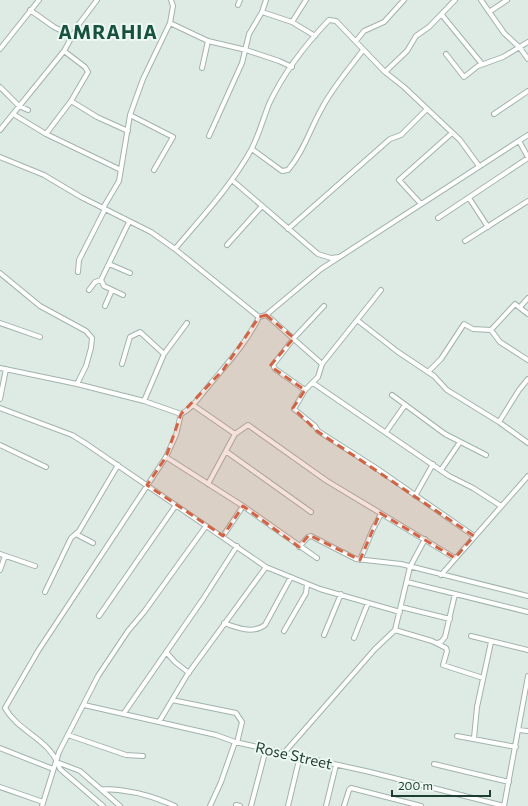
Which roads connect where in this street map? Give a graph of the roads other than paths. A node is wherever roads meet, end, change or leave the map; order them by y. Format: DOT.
graph roads {
  1 [pos="39,0"];
  2 [pos="97,0"];
  3 [pos="171,0"];
  4 [pos="240,0"];
  5 [pos="266,0"];
  6 [pos="306,0"];
  7 [pos="404,0"];
  8 [pos="455,0"];
  9 [pos="481,0"];
  10 [pos="507,0"];
  11 [pos="238,5"];
  12 [pos="30,10"];
  13 [pos="262,12"];
  14 [pos="490,12"];
  15 [pos="442,15"];
  16 [pos="292,22"];
  17 [pos="170,23"];
  18 [pos="72,36"];
  19 [pos="315,36"];
  20 [pos="356,41"];
  21 [pos="208,42"];
  22 [pos="528,42"];
  23 [pos="520,48"];
  24 [pos="0,49"];
  25 [pos="246,50"];
  26 [pos="363,50"];
  27 [pos="64,51"];
  28 [pos="446,54"];
  29 [pos="528,59"];
  30 [pos="482,64"];
  31 [pos="292,66"];
  32 [pos="202,68"];
  33 [pos="386,72"];
  34 [pos="0,87"];
  35 [pos="528,91"];
  36 [pos="71,101"];
  37 [pos="19,106"];
  38 [pos="427,109"];
  39 [pos="28,110"];
  40 [pos="12,114"];
  41 [pos="494,114"];
  42 [pos="130,115"];
  43 [pos="0,130"];
  44 [pos="128,131"];
  45 [pos="452,133"];
  46 [pos="46,134"];
  47 [pos="528,135"];
  48 [pos="209,136"];
  49 [pos="519,141"];
  50 [pos="252,149"];
  51 [pos="0,157"];
  52 [pos="528,158"];
  53 [pos="480,166"];
  54 [pos="121,170"];
  55 [pos="154,170"];
  56 [pos="232,180"];
  57 [pos="469,198"];
  58 [pos="528,201"];
  59 [pos="421,204"];
  60 [pos="262,206"];
  61 [pos="104,208"];
  62 [pos="438,218"];
  63 [pos="129,222"];
  64 [pos="488,227"];
  65 [pos="288,229"];
  66 [pos="465,241"];
  67 [pos="227,245"];
  68 [pos="174,248"];
  69 [pos="340,257"];
  70 [pos="109,264"];
  71 [pos="78,272"];
  72 [pos="0,273"];
  73 [pos="130,273"];
  74 [pos="101,280"];
  75 [pos="89,290"];
  76 [pos="112,290"];
  77 [pos="381,290"];
  78 [pos="123,295"];
  79 [pos="528,298"];
  80 [pos="105,306"];
  81 [pos="324,306"];
  82 [pos="520,307"];
  83 [pos="528,314"];
  84 [pos="266,315"];
  85 [pos="258,317"];
  86 [pos="357,320"];
  87 [pos="0,322"];
  88 [pos="187,323"];
  89 [pos="491,330"];
  90 [pos="40,337"];
  91 [pos="294,338"];
  92 [pos="164,354"];
  93 [pos="528,360"];
  94 [pos="122,364"];
  95 [pos="322,364"];
  96 [pos="0,368"];
  97 [pos="6,369"];
  98 [pos="428,372"];
  99 [pos="528,379"];
  100 [pos="313,383"];
  101 [pos="77,384"];
  102 [pos="305,390"];
  103 [pos="392,395"];
  104 [pos="0,399"];
  105 [pos="144,402"];
  106 [pos="193,405"];
  107 [pos="405,405"];
  108 [pos="0,408"];
  109 [pos="181,414"];
  110 [pos="499,422"];
  111 [pos="386,432"];
  112 [pos="236,434"];
  113 [pos="460,442"];
  114 [pos="528,443"];
  115 [pos="0,445"];
  116 [pos="227,452"];
  117 [pos="486,455"];
  118 [pos="166,457"];
  119 [pos="433,464"];
  120 [pos="118,465"];
  121 [pos="46,467"];
  122 [pos="441,470"];
  123 [pos="528,476"];
  124 [pos="208,484"];
  125 [pos="147,485"];
  126 [pos="415,496"];
  127 [pos="176,505"];
  128 [pos="243,506"];
  129 [pos="501,506"];
  130 [pos="311,512"];
  131 [pos="381,514"];
  132 [pos="206,526"];
  133 [pos="76,534"];
  134 [pos="223,536"];
  135 [pos="474,536"];
  136 [pos="425,539"];
  137 [pos="93,543"];
  138 [pos="237,546"];
  139 [pos="299,547"];
  140 [pos="0,554"];
  141 [pos="6,556"];
  142 [pos="317,558"];
  143 [pos="455,558"];
  144 [pos="360,560"];
  145 [pos="35,566"];
  146 [pos="266,567"];
  147 [pos="410,567"];
  148 [pos="0,570"];
  149 [pos="441,575"];
  150 [pos="291,577"];
  151 [pos="407,582"];
  152 [pos="307,584"];
  153 [pos="46,592"];
  154 [pos="341,594"];
  155 [pos="455,594"];
  156 [pos="528,596"];
  157 [pos="368,604"];
  158 [pos="401,607"];
  159 [pos="400,612"];
  160 [pos="528,612"];
  161 [pos="99,616"];
  162 [pos="450,619"];
  163 [pos="224,623"];
  164 [pos="395,630"];
  165 [pos="284,631"];
  166 [pos="324,635"];
  167 [pos="471,636"];
  168 [pos="354,638"];
  169 [pos="492,642"];
  170 [pos="437,643"];
  171 [pos="528,650"];
  172 [pos="166,652"];
  173 [pos="189,673"];
  174 [pos="528,676"];
  175 [pos="483,678"];
  176 [pos="172,700"];
  177 [pos="84,705"];
  178 [pos="124,713"];
  179 [pos="159,722"];
  180 [pos="519,730"];
  181 [pos="528,732"];
  182 [pos="68,735"];
  183 [pos="457,736"];
  184 [pos="474,738"];
  185 [pos="236,742"];
  186 [pos="516,747"];
  187 [pos="0,748"];
  188 [pos="266,749"];
  189 [pos="284,753"];
  190 [pos="143,756"];
  191 [pos="300,756"];
  192 [pos="57,762"];
  193 [pos="434,764"];
  194 [pos="336,765"];
  195 [pos="53,768"];
  196 [pos="509,782"];
  197 [pos="0,787"];
  198 [pos="101,789"];
  199 [pos="42,804"];
  200 [pos="103,806"];
  201 [pos="120,806"];
  202 [pos="175,806"];
  203 [pos="210,806"];
  204 [pos="251,806"];
  205 [pos="288,806"];
  206 [pos="326,806"];
  207 [pos="344,806"];
  208 [pos="421,806"];
  209 [pos="504,806"];
  1 -- 12 [label="street"];
  2 -- 18 [label="street"];
  3 -- 17 [label="street"];
  4 -- 11 [label="street"];
  5 -- 13 [label="street"];
  6 -- 16 [label="street"];
  7 -- 20 [label="street"];
  8 -- 15 [label="street"];
  9 -- 14 [label="street"];
  10 -- 14 [label="street"];
  12 -- 18 [label="street"];
  12 -- 24 [label="street"];
  13 -- 16 [label="street"];
  13 -- 25 [label="street"];
  14 -- 23 [label="street"];
  15 -- 30 [label="street"];
  15 -- 33 [label="street"];
  16 -- 19 [label="street"];
  17 -- 21 [label="street"];
  17 -- 42 [label="street"];
  18 -- 27 [label="street"];
  19 -- 20 [label="street"];
  19 -- 31 [label="street"];
  20 -- 26 [label="street"];
  21 -- 25 [label="street"];
  21 -- 32 [label="street"];
  22 -- 23 [label="street"];
  23 -- 29 [label="street"];
  23 -- 30 [label="street"];
  25 -- 31 [label="street"];
  25 -- 48 [label="street"];
  26 -- 33 [label="street"];
  26 -- 50 [label="street"];
  27 -- 36 [label="street"];
  27 -- 37 [label="street"];
  28 -- 30 [label="street"];
  31 -- 50 [label="street"];
  33 -- 38 [label="street"];
  34 -- 37 [label="street"];
  35 -- 41 [label="street"];
  36 -- 44 [label="street"];
  36 -- 46 [label="street"];
  37 -- 39 [label="street"];
  37 -- 40 [label="street"];
  38 -- 45 [label="street"];
  38 -- 65 [label="street"];
  40 -- 43 [label="street"];
  40 -- 46 [label="street"];
  42 -- 44 [label="street"];
  42 -- 55 [label="street"];
  44 -- 54 [label="street"];
  45 -- 53 [label="street"];
  45 -- 59 [label="street"];
  46 -- 54 [label="street"];
  47 -- 49 [label="street"];
  49 -- 52 [label="street"];
  49 -- 53 [label="street"];
  50 -- 56 [label="street"];
  51 -- 61 [label="street"];
  52 -- 57 [label="street"];
  53 -- 59 [label="street"];
  54 -- 61 [label="street"];
  56 -- 60 [label="street"];
  56 -- 68 [label="street"];
  57 -- 62 [label="street"];
  57 -- 64 [label="street"];
  58 -- 64 [label="street"];
  59 -- 69 [label="street"];
  60 -- 65 [label="street"];
  60 -- 67 [label="street"];
  61 -- 63 [label="street"];
  61 -- 71 [label="street"];
  63 -- 68 [label="street"];
  63 -- 70 [label="street"];
  64 -- 66 [label="street"];
  65 -- 69 [label="street"];
  68 -- 85 [label="street"];
  69 -- 84 [label="street"];
  70 -- 73 [label="street"];
  70 -- 74 [label="street"];
  72 -- 101 [label="street"];
  74 -- 75 [label="street"];
  74 -- 76 [label="street"];
  76 -- 78 [label="street"];
  76 -- 80 [label="street"];
  77 -- 86 [label="street"];
  79 -- 82 [label="street"];
  81 -- 91 [label="street"];
  82 -- 83 [label="street"];
  82 -- 89 [label="street"];
  84 -- 85 [label="street"];
  84 -- 91 [label="street"];
  85 -- 106 [label="street"];
  86 -- 95 [label="street"];
  86 -- 98 [label="street"];
  87 -- 90 [label="street"];
  88 -- 92 [label="street"];
  89 -- 93 [label="street"];
  89 -- 98 [label="street"];
  91 -- 95 [label="street"];
  91 -- 102 [label="street"];
  92 -- 94 [label="street"];
  92 -- 105 [label="street"];
  95 -- 100 [label="street"];
  96 -- 97 [label="street"];
  97 -- 101 [label="street"];
  97 -- 104 [label="street"];
  98 -- 110 [label="street"];
  99 -- 110 [label="street"];
  100 -- 102 [label="street"];
  100 -- 111 [label="street"];
  101 -- 105 [label="street"];
  102 -- 126 [label="street"];
  103 -- 107 [label="street"];
  105 -- 109 [label="street"];
  106 -- 109 [label="street"];
  106 -- 112 [label="street"];
  107 -- 111 [label="street"];
  107 -- 113 [label="street"];
  108 -- 120 [label="street"];
  109 -- 118 [label="street"];
  110 -- 114 [label="street"];
  111 -- 119 [label="street"];
  112 -- 116 [label="street"];
  112 -- 131 [label="street"];
  113 -- 117 [label="street"];
  113 -- 122 [label="street"];
  115 -- 121 [label="street"];
  116 -- 124 [label="street"];
  116 -- 130 [label="street"];
  118 -- 124 [label="street"];
  118 -- 125 [label="street"];
  119 -- 122 [label="street"];
  119 -- 126 [label="street"];
  120 -- 125 [label="street"];
  120 -- 133 [label="street"];
  122 -- 129 [label="street"];
  123 -- 129 [label="street"];
  124 -- 128 [label="street"];
  125 -- 127 [label="street"];
  125 -- 192 [label="street"];
  126 -- 135 [label="street"];
  127 -- 132 [label="street"];
  127 -- 161 [label="street"];
  128 -- 134 [label="street"];
  128 -- 139 [label="street"];
  129 -- 135 [label="street"];
  131 -- 136 [label="street"];
  131 -- 144 [label="street"];
  132 -- 134 [label="street"];
  132 -- 177 [label="street"];
  133 -- 137 [label="street"];
  133 -- 153 [label="street"];
  134 -- 138 [label="street"];
  135 -- 143 [label="street"];
  136 -- 143 [label="street"];
  136 -- 147 [label="street"];
  138 -- 146 [label="street"];
  138 -- 172 [label="street"];
  139 -- 142 [label="street"];
  139 -- 144 [label="street"];
  140 -- 141 [label="street"];
  141 -- 145 [label="street"];
  141 -- 148 [label="street"];
  143 -- 149 [label="street"];
  144 -- 147 [label="street"];
  146 -- 150 [label="street"];
  146 -- 163 [label="street"];
  147 -- 149 [label="street"];
  147 -- 151 [label="street"];
  149 -- 156 [label="street"];
  150 -- 152 [label="street"];
  150 -- 163 [label="street"];
  151 -- 155 [label="street"];
  151 -- 158 [label="street"];
  152 -- 154 [label="street"];
  152 -- 165 [label="street"];
  154 -- 157 [label="street"];
  154 -- 166 [label="street"];
  155 -- 160 [label="street"];
  155 -- 162 [label="street"];
  157 -- 159 [label="street"];
  157 -- 168 [label="street"];
  158 -- 159 [label="street"];
  158 -- 162 [label="street"];
  159 -- 164 [label="street"];
  162 -- 170 [label="street"];
  163 -- 173 [label="street"];
  164 -- 170 [label="street"];
  164 -- 189 [label="street"];
  167 -- 169 [label="street"];
  169 -- 171 [label="street"];
  169 -- 175 [label="street"];
  170 -- 175 [label="street"];
  172 -- 173 [label="street"];
  172 -- 178 [label="street"];
  173 -- 176 [label="street"];
  174 -- 180 [label="street"];
  175 -- 184 [label="street"];
  176 -- 179 [label="street"];
  176 -- 185 [label="street"];
  177 -- 178 [label="street, Rose Street"];
  177 -- 182 [label="street"];
  178 -- 179 [label="street, Rose Street"];
  179 -- 185 [label="street, Rose Street"];
  180 -- 181 [label="street"];
  180 -- 186 [label="street"];
  182 -- 190 [label="street"];
  182 -- 192 [label="street"];
  183 -- 184 [label="street"];
  184 -- 186 [label="street"];
  185 -- 188 [label="street, Rose Street"];
  185 -- 203 [label="street"];
  186 -- 196 [label="street"];
  187 -- 195 [label="street"];
  188 -- 189 [label="street, Rose Street"];
  188 -- 204 [label="street"];
  189 -- 191 [label="street, Rose Street"];
  191 -- 194 [label="street, Rose Street"];
  191 -- 205 [label="street"];
  192 -- 195 [label="street"];
  192 -- 198 [label="street"];
  192 -- 200 [label="street"];
  193 -- 196 [label="street"];
  194 -- 206 [label="street"];
  194 -- 209 [label="street, Rose Street"];
  195 -- 199 [label="street"];
  196 -- 209 [label="street"];
  197 -- 199 [label="street"];
  198 -- 201 [label="street"];
  198 -- 202 [label="street"];
  207 -- 208 [label="street"];
}
